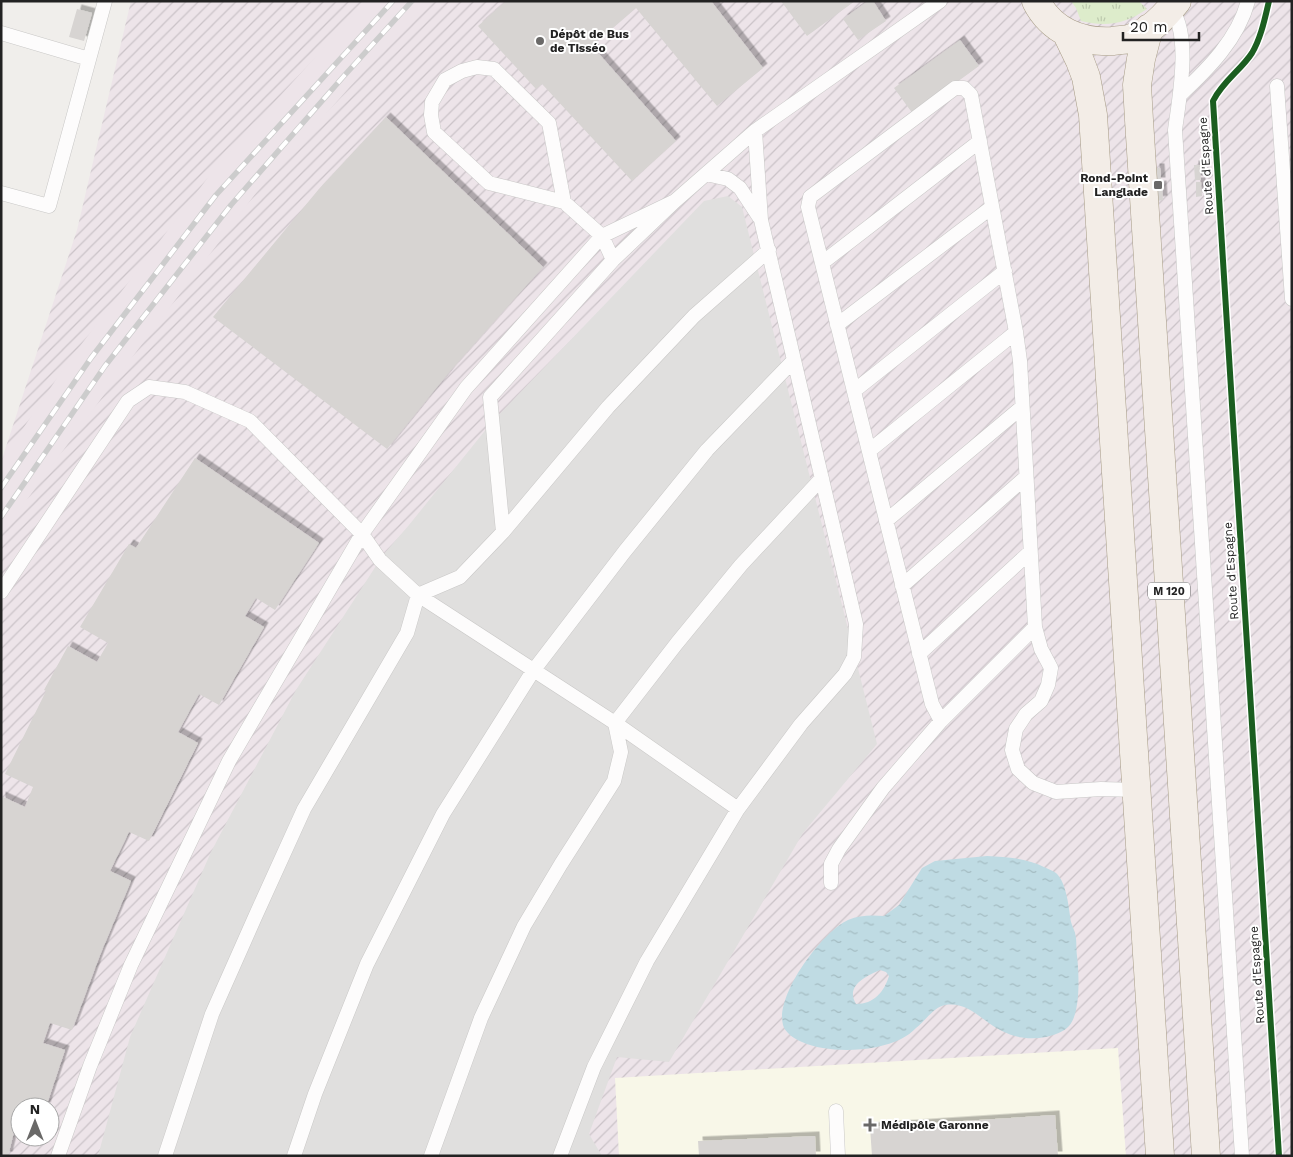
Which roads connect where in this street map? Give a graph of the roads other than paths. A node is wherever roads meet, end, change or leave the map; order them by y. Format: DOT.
graph roads {
  1 [pos="105,1"];
  2 [pos="940,1"];
  3 [pos="1248,1"];
  4 [pos="1033,3"];
  5 [pos="1171,4"];
  6 [pos="1149,28"];
  7 [pos="1,33"];
  8 [pos="1067,34"];
  9 [pos="89,59"];
  10 [pos="1277,86"];
  11 [pos="1180,95"];
  12 [pos="756,132"];
  13 [pos="980,141"];
  14 [pos="706,174"];
  15 [pos="1,193"];
  16 [pos="675,201"];
  17 [pos="564,202"];
  18 [pos="992,207"];
  19 [pos="761,220"];
  20 [pos="602,236"];
  21 [pos="769,250"];
  22 [pos="613,260"];
  23 [pos="822,263"];
  24 [pos="1005,271"];
  25 [pos="1292,299"];
  26 [pos="837,325"];
  27 [pos="1016,332"];
  28 [pos="794,360"];
  29 [pos="854,391"];
  30 [pos="1022,407"];
  31 [pos="868,451"];
  32 [pos="1026,477"];
  33 [pos="822,478"];
  34 [pos="886,521"];
  35 [pos="502,532"];
  36 [pos="362,534"];
  37 [pos="1030,552"];
  38 [pos="902,586"];
  39 [pos="1,592"];
  40 [pos="418,595"];
  41 [pos="1035,627"];
  42 [pos="920,654"];
  43 [pos="533,671"];
  44 [pos="941,721"];
  45 [pos="615,723"];
  46 [pos="1136,790"];
  47 [pos="738,808"];
  48 [pos="832,883"];
  49 [pos="836,1111"];
  50 [pos="58,1156"];
  51 [pos="165,1156"];
  52 [pos="294,1156"];
  53 [pos="431,1156"];
  54 [pos="560,1156"];
  55 [pos="838,1156"];
  56 [pos="1160,1156"];
  57 [pos="1206,1156"];
  58 [pos="1242,1156"];
  1 -- 9 [label="lane"];
  2 -- 12 [label="lane"];
  3 -- 11 [label="lane"];
  4 -- 8 [label="main road"];
  5 -- 6 [label="main road"];
  5 -- 11 [label="lane"];
  6 -- 8 [label="main road"];
  6 -- 57 [label="main road, M 120"];
  7 -- 9 [label="lane"];
  8 -- 46 [label="main road"];
  9 -- 15 [label="lane"];
  10 -- 25 [label="lane"];
  11 -- 58 [label="lane"];
  12 -- 14 [label="lane"];
  12 -- 19 [label="lane"];
  13 -- 18 [label="lane"];
  13 -- 23 [label="lane"];
  13 -- 23 [label="lane"];
  14 -- 16 [label="lane"];
  14 -- 19 [label="lane"];
  16 -- 20 [label="lane"];
  16 -- 22 [label="lane"];
  17 -- 17 [label="lane"];
  17 -- 20 [label="lane"];
  18 -- 24 [label="lane"];
  18 -- 26 [label="lane"];
  19 -- 21 [label="lane"];
  20 -- 22 [label="lane"];
  20 -- 36 [label="lane"];
  21 -- 28 [label="lane"];
  21 -- 35 [label="lane"];
  22 -- 35 [label="lane"];
  23 -- 26 [label="lane"];
  24 -- 27 [label="lane"];
  24 -- 29 [label="lane"];
  26 -- 29 [label="lane"];
  27 -- 30 [label="lane"];
  27 -- 31 [label="lane"];
  28 -- 33 [label="lane"];
  28 -- 43 [label="lane"];
  29 -- 31 [label="lane"];
  30 -- 32 [label="lane"];
  30 -- 34 [label="lane"];
  31 -- 34 [label="lane"];
  32 -- 37 [label="lane"];
  32 -- 38 [label="lane"];
  33 -- 45 [label="lane"];
  33 -- 47 [label="lane"];
  34 -- 38 [label="lane"];
  35 -- 40 [label="lane"];
  36 -- 39 [label="lane"];
  36 -- 40 [label="lane"];
  36 -- 50 [label="lane"];
  37 -- 41 [label="lane"];
  37 -- 42 [label="lane"];
  38 -- 42 [label="lane"];
  40 -- 43 [label="lane"];
  40 -- 51 [label="lane"];
  41 -- 44 [label="lane"];
  41 -- 46 [label="lane"];
  42 -- 44 [label="lane"];
  43 -- 45 [label="lane"];
  43 -- 52 [label="lane"];
  44 -- 48 [label="lane"];
  45 -- 47 [label="lane"];
  45 -- 53 [label="lane"];
  46 -- 56 [label="main road"];
  47 -- 54 [label="lane"];
  49 -- 55 [label="lane"];
}
